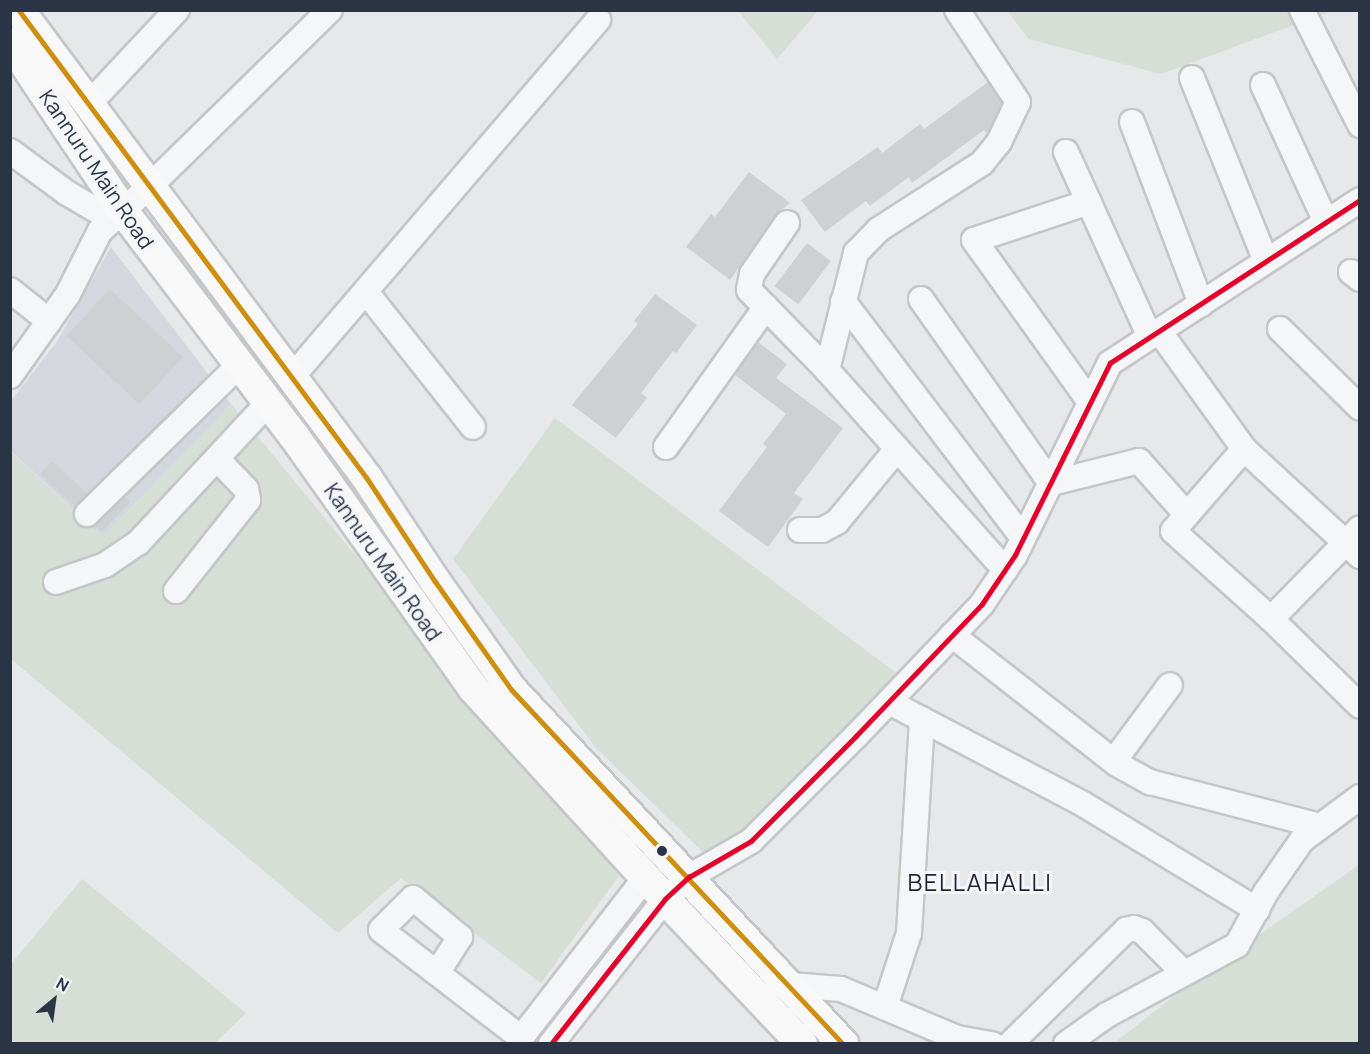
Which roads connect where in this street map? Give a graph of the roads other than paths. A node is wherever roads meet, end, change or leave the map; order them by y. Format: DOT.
graph roads {
  1 [pos="19,10"];
  2 [pos="177,10"];
  3 [pos="330,10"];
  4 [pos="957,10"];
  5 [pos="1302,10"];
  6 [pos="598,20"];
  7 [pos="10,42"];
  8 [pos="1192,78"];
  9 [pos="1263,85"];
  10 [pos="88,105"];
  11 [pos="1132,122"];
  12 [pos="1359,125"];
  13 [pos="10,151"];
  14 [pos="1066,152"];
  15 [pos="149,187"];
  16 [pos="1359,200"];
  17 [pos="1089,202"];
  18 [pos="118,216"];
  19 [pos="1326,222"];
  20 [pos="787,223"];
  21 [pos="1266,261"];
  22 [pos="10,290"];
  23 [pos="366,292"];
  24 [pos="921,299"];
  25 [pos="843,301"];
  26 [pos="1201,304"];
  27 [pos="766,307"];
  28 [pos="49,321"];
  29 [pos="1280,329"];
  30 [pos="1155,334"];
  31 [pos="239,365"];
  32 [pos="826,370"];
  33 [pos="10,376"];
  34 [pos="291,378"];
  35 [pos="1090,402"];
  36 [pos="268,403"];
  37 [pos="1359,408"];
  38 [pos="473,427"];
  39 [pos="666,447"];
  40 [pos="1244,448"];
  41 [pos="897,449"];
  42 [pos="217,459"];
  43 [pos="1051,483"];
  44 [pos="87,514"];
  45 [pos="1187,514"];
  46 [pos="800,530"];
  47 [pos="1023,538"];
  48 [pos="1355,542"];
  49 [pos="1005,570"];
  50 [pos="56,582"];
  51 [pos="176,591"];
  52 [pos="1271,619"];
  53 [pos="952,635"];
  54 [pos="1170,685"];
  55 [pos="1357,698"];
  56 [pos="889,702"];
  57 [pos="922,719"];
  58 [pos="1114,761"];
  59 [pos="1359,796"];
  60 [pos="1320,826"];
  61 [pos="689,877"];
  62 [pos="655,888"];
  63 [pos="1257,910"];
  64 [pos="437,973"];
  65 [pos="1185,973"];
  66 [pos="788,983"];
  67 [pos="750,987"];
  68 [pos="885,1007"];
  69 [pos="551,1044"];
  70 [pos="802,1044"];
  71 [pos="843,1044"];
  72 [pos="992,1044"];
  73 [pos="1010,1044"];
  74 [pos="1066,1044"];
  1 -- 10 [label="main road"];
  2 -- 10 [label="street"];
  3 -- 15 [label="street"];
  4 -- 25 [label="street"];
  5 -- 12 [label="street"];
  6 -- 23 [label="street"];
  7 -- 18 [label="main road, Kannuru Main Road"];
  8 -- 21 [label="street"];
  9 -- 19 [label="street"];
  10 -- 15 [label="main road"];
  11 -- 26 [label="street"];
  13 -- 18 [label="street"];
  14 -- 17 [label="street"];
  15 -- 18 [label="street"];
  15 -- 34 [label="main road"];
  16 -- 19 [label="street"];
  17 -- 30 [label="street"];
  17 -- 35 [label="street"];
  18 -- 28 [label="street"];
  18 -- 31 [label="main road, Kannuru Main Road"];
  19 -- 21 [label="street"];
  20 -- 27 [label="street"];
  21 -- 26 [label="street"];
  22 -- 28 [label="street"];
  23 -- 34 [label="street"];
  23 -- 38 [label="street"];
  24 -- 43 [label="street"];
  25 -- 32 [label="street"];
  25 -- 47 [label="street"];
  26 -- 30 [label="street"];
  27 -- 32 [label="street"];
  27 -- 39 [label="street"];
  28 -- 33 [label="street"];
  29 -- 37 [label="street"];
  30 -- 35 [label="street"];
  30 -- 40 [label="street"];
  31 -- 36 [label="main road, Kannuru Main Road"];
  31 -- 44 [label="street"];
  32 -- 41 [label="street"];
  34 -- 61 [label="main road"];
  35 -- 43 [label="street"];
  36 -- 42 [label="street"];
  36 -- 62 [label="main road, Kannuru Main Road"];
  40 -- 45 [label="street"];
  40 -- 48 [label="street"];
  41 -- 46 [label="street"];
  41 -- 49 [label="street"];
  42 -- 50 [label="street"];
  42 -- 51 [label="street"];
  43 -- 45 [label="street"];
  43 -- 47 [label="street"];
  45 -- 52 [label="street"];
  47 -- 49 [label="street"];
  48 -- 52 [label="street"];
  49 -- 53 [label="street"];
  52 -- 55 [label="street"];
  53 -- 56 [label="street"];
  53 -- 58 [label="street"];
  54 -- 58 [label="street"];
  56 -- 57 [label="street"];
  56 -- 61 [label="street"];
  57 -- 63 [label="street"];
  57 -- 68 [label="street"];
  58 -- 60 [label="street"];
  59 -- 60 [label="street"];
  60 -- 63 [label="street"];
  61 -- 62 [label="street"];
  61 -- 66 [label="main road"];
  62 -- 64 [label="street"];
  62 -- 67 [label="main road, Kannuru Main Road"];
  62 -- 69 [label="street"];
  63 -- 65 [label="street"];
  65 -- 73 [label="street"];
  65 -- 74 [label="street"];
  66 -- 67 [label="street"];
  66 -- 68 [label="street"];
  66 -- 71 [label="main road"];
  67 -- 70 [label="main road, Kannuru Main Road"];
  68 -- 72 [label="street"];
}
